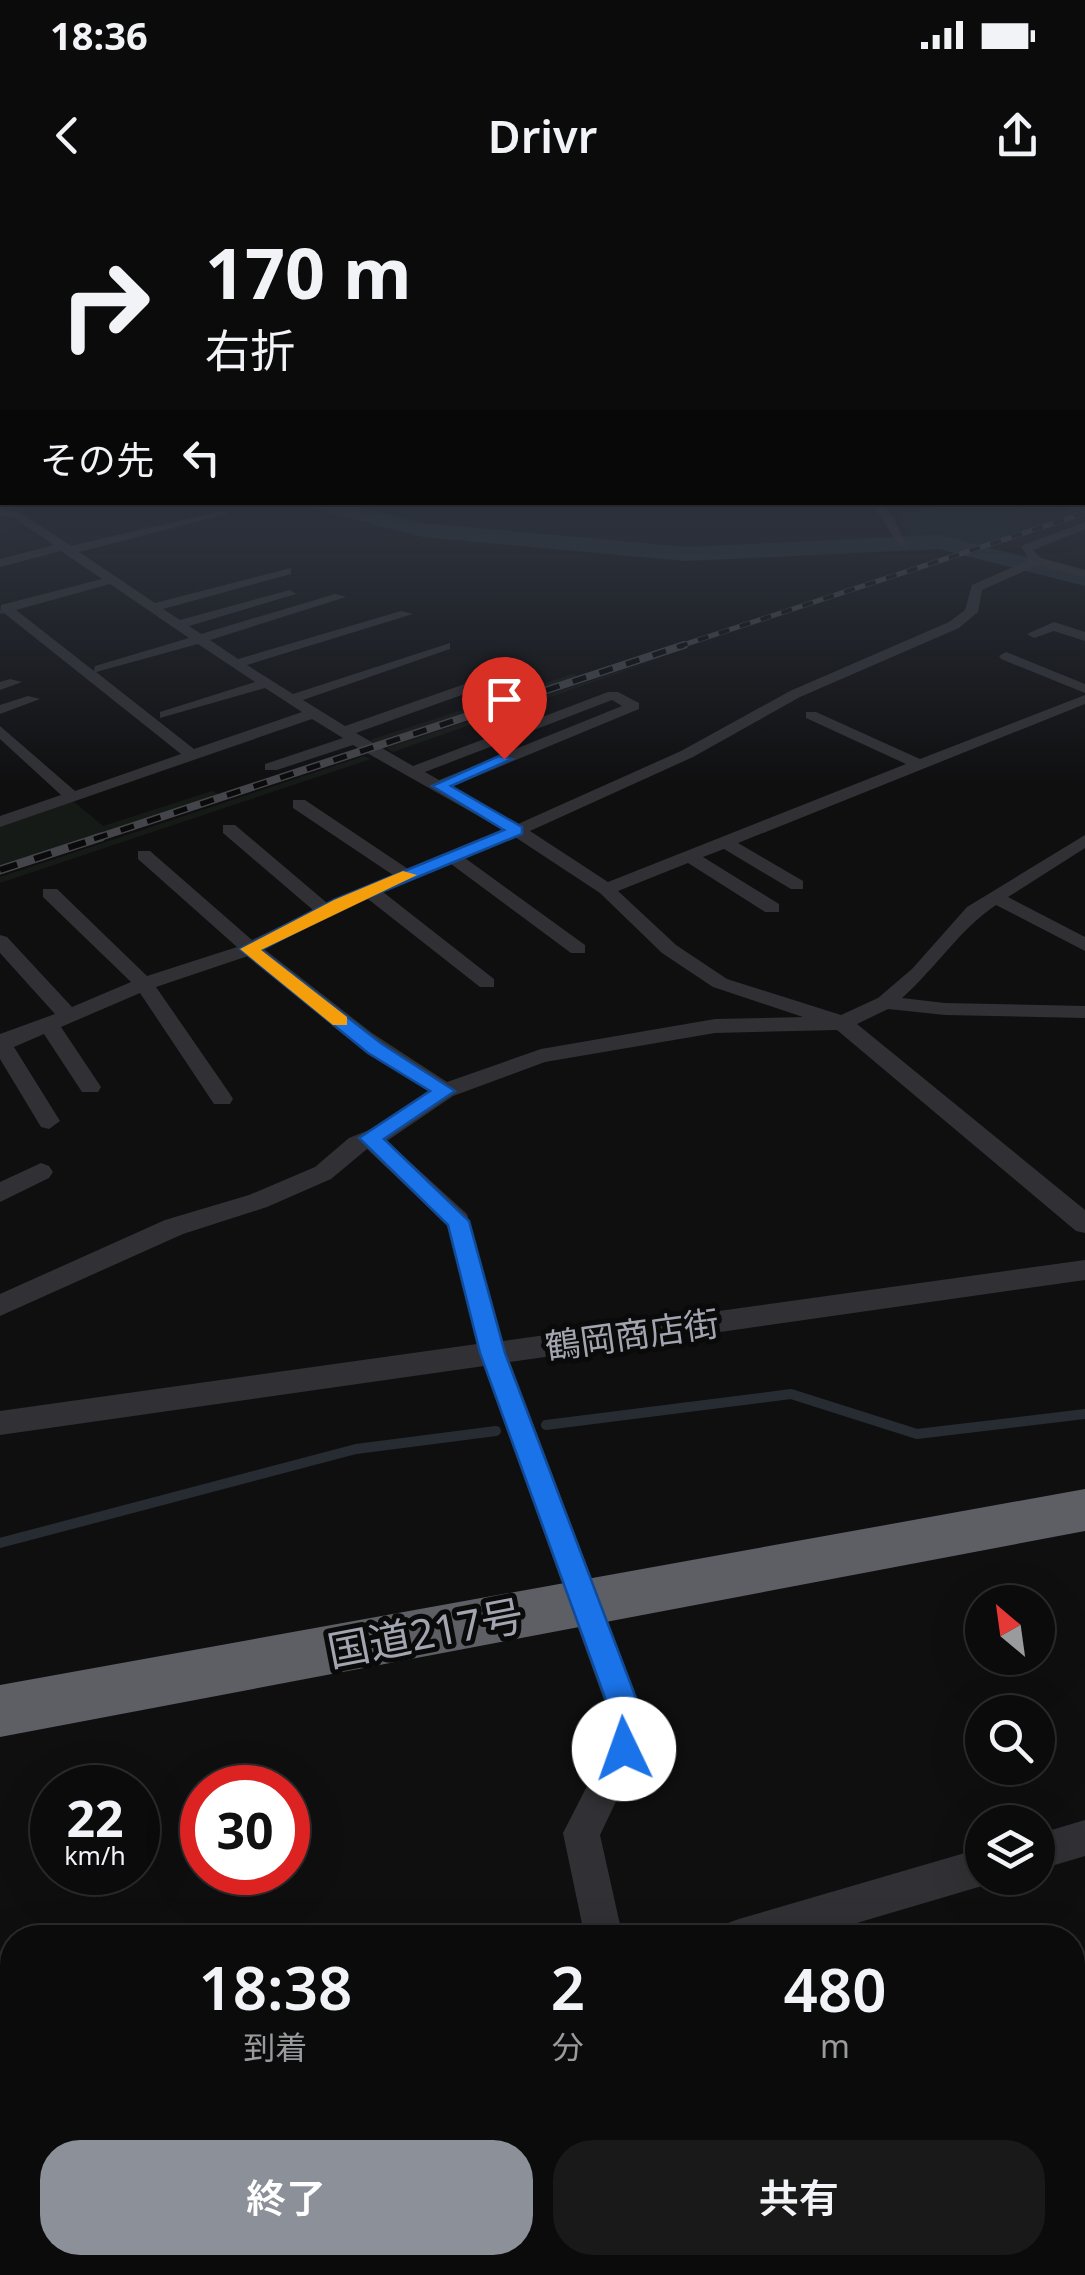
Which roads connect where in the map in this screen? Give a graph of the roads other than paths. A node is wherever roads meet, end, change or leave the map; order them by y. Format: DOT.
graph roads {
  1 [pos="67,592"];
  2 [pos="130,592"];
  3 [pos="210,592"];
  4 [pos="975,592"];
  5 [pos="290,594"];
  6 [pos="340,597"];
  7 [pos="150,608"];
  8 [pos="3,609"];
  9 [pos="406,614"];
  10 [pos="176,624"];
  11 [pos="1034,634"];
  12 [pos="1085,637"];
  13 [pos="198,640"];
  14 [pos="445,646"];
  15 [pos="1006,656"];
  16 [pos="236,664"];
  17 [pos="100,668"];
  18 [pos="504,675"];
  19 [pos="266,683"];
  20 [pos="1085,689"];
  21 [pos="292,698"];
  22 [pos="1085,699"];
  23 [pos="33,700"];
  24 [pos="0,710"];
  25 [pos="314,713"];
  26 [pos="165,715"];
  27 [pos="811,715"];
  28 [pos="0,731"];
  29 [pos="350,735"];
  30 [pos="192,755"];
  31 [pos="920,765"];
  32 [pos="271,767"];
  33 [pos="414,771"];
  34 [pos="440,786"];
  35 [pos="72,797"];
  36 [pos="299,804"];
  37 [pos="0,822"];
  38 [pos="229,829"];
  39 [pos="516,830"];
  40 [pos="1085,840"];
  41 [pos="724,842"];
  42 [pos="144,855"];
  43 [pos="688,856"];
  44 [pos="452,857"];
  45 [pos="406,876"];
  46 [pos="796,885"];
  47 [pos="606,889"];
  48 [pos="370,891"];
  49 [pos="50,892"];
  50 [pos="994,897"];
  51 [pos="772,908"];
  52 [pos="325,911"];
  53 [pos="0,941"];
  54 [pos="1085,946"];
  55 [pos="249,949"];
  56 [pos="578,949"];
  57 [pos="487,983"];
  58 [pos="144,984"];
  59 [pos="885,1002"];
  60 [pos="1085,1012"];
  61 [pos="58,1020"];
  62 [pos="842,1023"];
  63 [pos="1,1043"];
  64 [pos="90,1087"];
  65 [pos="444,1091"];
  66 [pos="222,1099"];
  67 [pos="49,1121"];
  68 [pos="370,1138"];
  69 [pos="41,1172"];
  70 [pos="0,1193"];
  71 [pos="1085,1224"];
  72 [pos="1085,1270"];
  73 [pos="0,1306"];
  74 [pos="493,1353"];
  75 [pos="0,1424"];
  76 [pos="1085,1510"];
  77 [pos="586,1602"];
  78 [pos="0,1712"];
  79 [pos="1085,1838"];
  80 [pos="1055,1847"];
  81 [pos="965,1873"];
  82 [pos="601,1925"];
  83 [pos="784,1925"];
  1 -- 8 [label="street"];
  2 -- 7 [label="street"];
  3 -- 7 [label="street"];
  4 -- 39 [label="street"];
  5 -- 10 [label="street"];
  6 -- 13 [label="street"];
  7 -- 10 [label="street"];
  8 -- 30 [label="street"];
  9 -- 16 [label="street"];
  10 -- 13 [label="street"];
  11 -- 12 [label="street"];
  13 -- 16 [label="street"];
  13 -- 17 [label="street"];
  14 -- 21 [label="street"];
  15 -- 20 [label="street"];
  16 -- 19 [label="street"];
  18 -- 29 [label="street"];
  19 -- 21 [label="street"];
  19 -- 26 [label="street"];
  21 -- 25 [label="street"];
  22 -- 31 [label="street"];
  23 -- 24 [label="street"];
  25 -- 29 [label="street"];
  25 -- 30 [label="street"];
  27 -- 31 [label="street"];
  28 -- 35 [label="street"];
  29 -- 32 [label="street"];
  29 -- 33 [label="street"];
  30 -- 35 [label="street"];
  31 -- 41 [label="street"];
  33 -- 34 [label="street"];
  33 -- 34 [label="street"];
  34 -- 39 [label="street"];
  35 -- 37 [label="street"];
  36 -- 45 [label="street"];
  38 -- 52 [label="street"];
  39 -- 44 [label="street"];
  39 -- 47 [label="street"];
  40 -- 50 [label="street"];
  41 -- 43 [label="street"];
  41 -- 46 [label="street"];
  42 -- 55 [label="street"];
  43 -- 47 [label="street"];
  43 -- 51 [label="street"];
  44 -- 45 [label="street"];
  44 -- 56 [label="street"];
  45 -- 48 [label="street"];
  47 -- 62 [label="street"];
  48 -- 52 [label="street"];
  48 -- 57 [label="street"];
  49 -- 58 [label="street"];
  50 -- 54 [label="street"];
  50 -- 59 [label="street"];
  52 -- 55 [label="street"];
  53 -- 61 [label="street"];
  55 -- 58 [label="street"];
  55 -- 65 [label="street"];
  58 -- 61 [label="street"];
  58 -- 66 [label="street"];
  59 -- 60 [label="street"];
  59 -- 62 [label="street"];
  61 -- 63 [label="street"];
  61 -- 64 [label="street"];
  62 -- 65 [label="street"];
  62 -- 71 [label="street"];
  63 -- 67 [label="street"];
  65 -- 68 [label="street"];
  68 -- 73 [label="street"];
  68 -- 74 [label="street"];
  69 -- 70 [label="street"];
  72 -- 74 [label="street, 鶴岡商店街"];
  74 -- 75 [label="street, 鶴岡商店街"];
  74 -- 77 [label="street"];
  76 -- 77 [label="highway, 国道217号"];
  77 -- 78 [label="highway, 国道217号"];
  77 -- 82 [label="street"];
  79 -- 80 [label="street"];
  81 -- 83 [label="street"];
}
